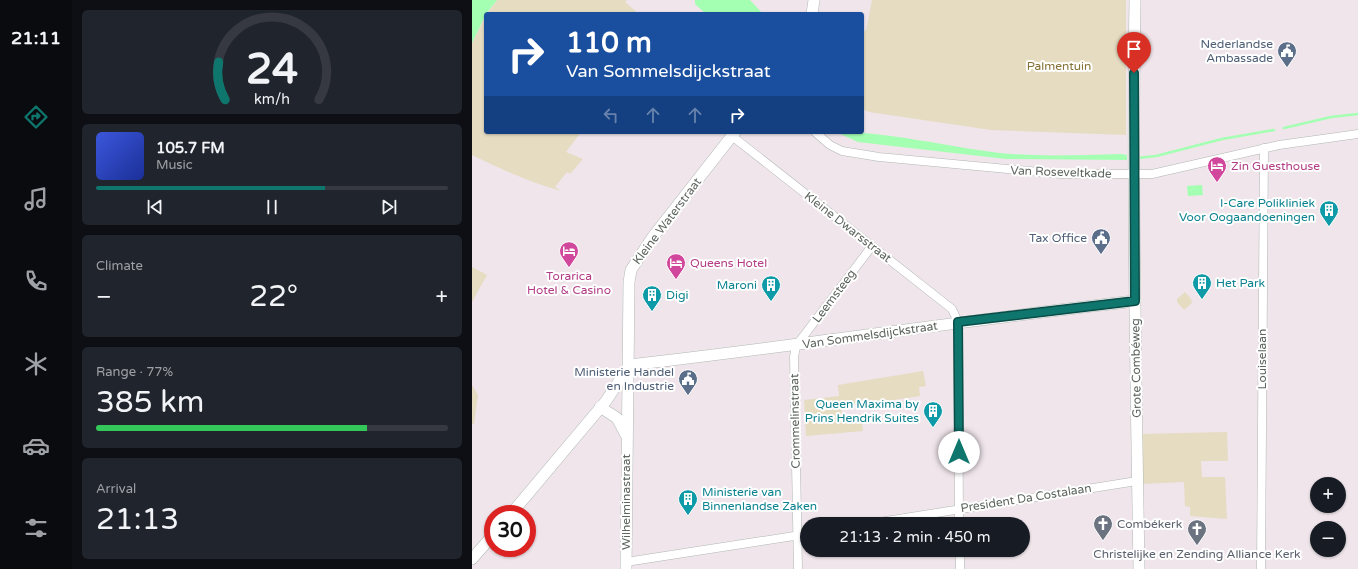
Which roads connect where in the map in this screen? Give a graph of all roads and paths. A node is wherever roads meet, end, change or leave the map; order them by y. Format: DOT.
graph roads {
  1 [pos="814,0"];
  2 [pos="1135,0"];
  3 [pos="812,12"];
  4 [pos="734,134"];
  5 [pos="817,134"];
  6 [pos="1358,134"];
  7 [pos="1264,148"];
  8 [pos="1134,171"];
  9 [pos="872,246"];
  10 [pos="1135,301"];
  11 [pos="958,322"];
  12 [pos="796,346"];
  13 [pos="629,365"];
  14 [pos="603,404"];
  15 [pos="617,418"];
  16 [pos="586,423"];
  17 [pos="627,430"];
  18 [pos="1138,481"];
  19 [pos="518,505"];
  20 [pos="959,509"];
  21 [pos="910,517"];
  22 [pos="959,517"];
  23 [pos="798,536"];
  24 [pos="484,545"];
  25 [pos="960,557"];
  26 [pos="472,559"];
  27 [pos="626,565"];
  28 [pos="798,569"];
  29 [pos="960,569"];
  30 [pos="1139,569"];
  31 [pos="1261,569"];
  1 -- 3 [label="street"];
  2 -- 8 [label="street, Grote Combéweg"];
  4 -- 9 [label="street, Kleine Dwarsstraat"];
  4 -- 13 [label="street, Kleine Waterstraat"];
  5 -- 8 [label="street, Van Roseveltkade"];
  6 -- 7 [label="street, Van Roseveltkade"];
  7 -- 8 [label="street, Van Roseveltkade"];
  7 -- 31 [label="street, Louiselaan"];
  8 -- 10 [label="street, Grote Combéweg"];
  9 -- 11 [label="street, Kleine Dwarsstraat"];
  9 -- 12 [label="street, Leemsteeg"];
  10 -- 11 [label="street, Van Sommelsdijckstraat"];
  10 -- 18 [label="street, Grote Combéweg"];
  11 -- 12 [label="street, Van Sommelsdijckstraat"];
  11 -- 20 [label="street"];
  12 -- 13 [label="street, Van Sommelsdijckstraat"];
  12 -- 23 [label="street, Crommelinstraat"];
  13 -- 14 [label="street"];
  13 -- 17 [label="street, Kleine Waterstraat"];
  14 -- 15 [label="street, Wilhelminastraat"];
  14 -- 16 [label="street"];
  14 -- 17 [label="street"];
  15 -- 16 [label="street"];
  15 -- 17 [label="street, Wilhelminastraat"];
  16 -- 19 [label="street"];
  17 -- 27 [label="street, Wilhelminastraat"];
  18 -- 20 [label="street, President Da Costalaan"];
  18 -- 30 [label="street, Grote Combéweg"];
  20 -- 21 [label="street, President Da Costalaan"];
  20 -- 22 [label="street"];
  23 -- 27 [label="street"];
  23 -- 28 [label="street, Crommelinstraat"];
  24 -- 26 [label="street"];
  25 -- 29 [label="street"];
}
